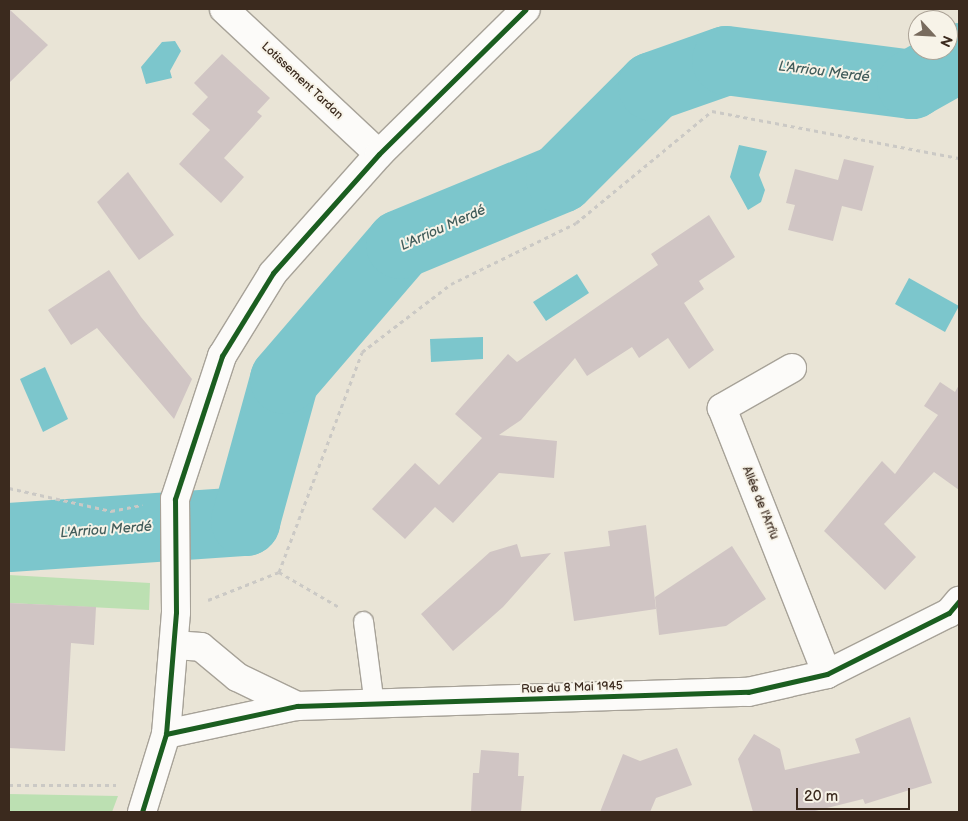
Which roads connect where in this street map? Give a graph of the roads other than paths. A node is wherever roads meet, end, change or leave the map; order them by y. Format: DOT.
graph roads {
  1 [pos="224,9"];
  2 [pos="526,9"];
  3 [pos="379,154"];
  4 [pos="792,368"];
  5 [pos="959,601"];
  6 [pos="363,621"];
  7 [pos="174,645"];
  8 [pos="827,674"];
  9 [pos="374,704"];
  10 [pos="297,706"];
  11 [pos="166,734"];
  12 [pos="145,804"];
  1 -- 3 [label="street, Lotissement Tardan"];
  2 -- 3 [label="street"];
  3 -- 7 [label="street"];
  4 -- 8 [label="street, Allée de l'Arrïu"];
  5 -- 8 [label="street, Rue du 8 Mai 1945"];
  6 -- 9 [label="lane"];
  7 -- 10 [label="street, Rue du 8 Mai 1945"];
  7 -- 11 [label="street"];
  8 -- 9 [label="street, Rue du 8 Mai 1945"];
  9 -- 10 [label="street, Rue du 8 Mai 1945"];
  10 -- 11 [label="street, Rue du 8 Mai 1945"];
  11 -- 12 [label="street"];
}
